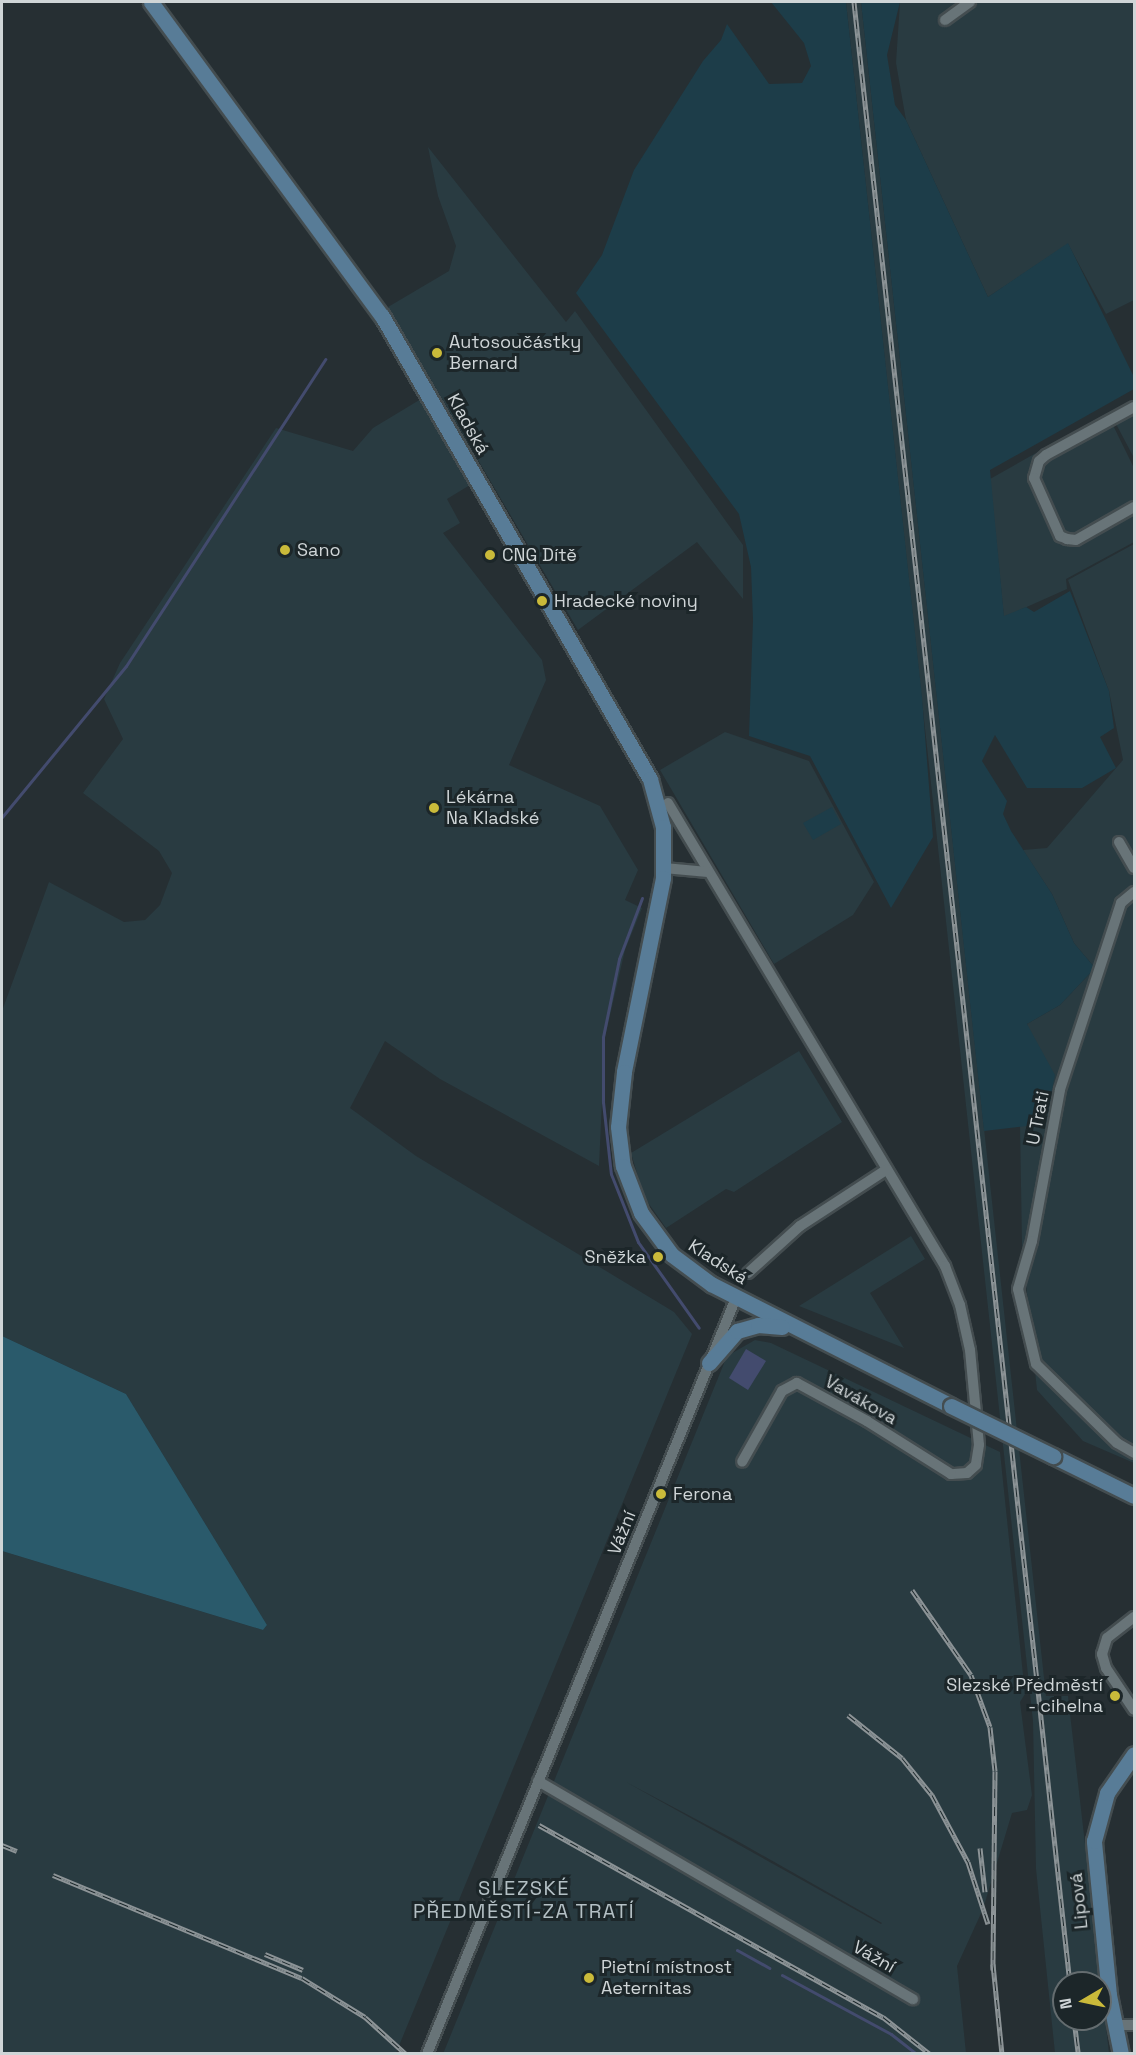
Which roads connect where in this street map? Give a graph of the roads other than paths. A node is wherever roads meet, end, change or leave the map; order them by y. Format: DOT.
graph roads {
  1 [pos="151,2"];
  2 [pos="970,2"];
  3 [pos="945,20"];
  4 [pos="1134,407"];
  5 [pos="1134,507"];
  6 [pos="668,804"];
  7 [pos="1119,842"];
  8 [pos="664,868"];
  9 [pos="1134,868"];
  10 [pos="708,872"];
  11 [pos="1134,892"];
  12 [pos="886,1170"];
  13 [pos="748,1273"];
  14 [pos="736,1298"];
  15 [pos="800,1332"];
  16 [pos="709,1363"];
  17 [pos="1134,1453"];
  18 [pos="742,1462"];
  19 [pos="1134,1496"];
  20 [pos="1134,1617"];
  21 [pos="1134,1710"];
  22 [pos="1134,1754"];
  23 [pos="538,1781"];
  24 [pos="913,1999"];
  25 [pos="1114,2025"];
  26 [pos="1134,2025"];
  27 [pos="427,2054"];
  28 [pos="1121,2054"];
  1 -- 8 [label="main road, Kladská"];
  2 -- 3 [label="street"];
  4 -- 5 [label="street"];
  6 -- 10 [label="street"];
  7 -- 9 [label="street"];
  8 -- 10 [label="street"];
  8 -- 14 [label="main road, Kladská"];
  10 -- 12 [label="street"];
  11 -- 17 [label="street, U Trati"];
  12 -- 13 [label="street, Kladská"];
  12 -- 18 [label="street, Vavákova"];
  14 -- 15 [label="main road, Kladská"];
  14 -- 16 [label="street, Vážní"];
  15 -- 16 [label="main road"];
  15 -- 19 [label="main road, Kladská, bridge"];
  16 -- 23 [label="street, Vážní"];
  20 -- 21 [label="street"];
  22 -- 25 [label="main road, Lipová"];
  23 -- 24 [label="street, Vážní"];
  23 -- 27 [label="street, Vážní"];
  25 -- 26 [label="street"];
  25 -- 28 [label="main road, Lipová"];
}
